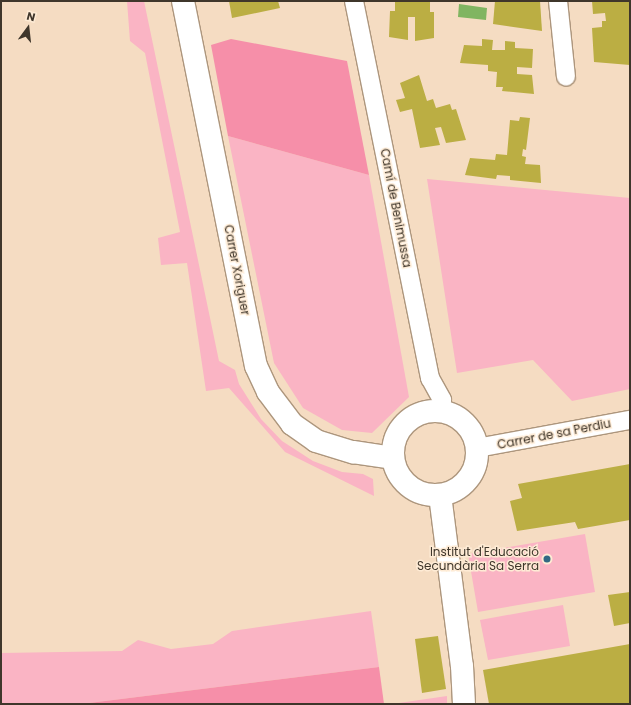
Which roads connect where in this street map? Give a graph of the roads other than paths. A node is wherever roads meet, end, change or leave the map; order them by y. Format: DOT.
graph roads {
  1 [pos="183,1"];
  2 [pos="354,1"];
  3 [pos="558,1"];
  4 [pos="566,77"];
  5 [pos="440,411"];
  6 [pos="630,420"];
  7 [pos="477,448"];
  8 [pos="393,458"];
  9 [pos="440,495"];
  10 [pos="464,704"];
  1 -- 8 [label="street, Carrer Xoriguer"];
  2 -- 5 [label="street, Camí de Benimussa"];
  3 -- 4 [label="street"];
  5 -- 7 [label="street"];
  5 -- 8 [label="street"];
  6 -- 7 [label="street, Carrer de sa Perdiu"];
  7 -- 9 [label="street"];
  8 -- 9 [label="street"];
  9 -- 10 [label="street"];
}
